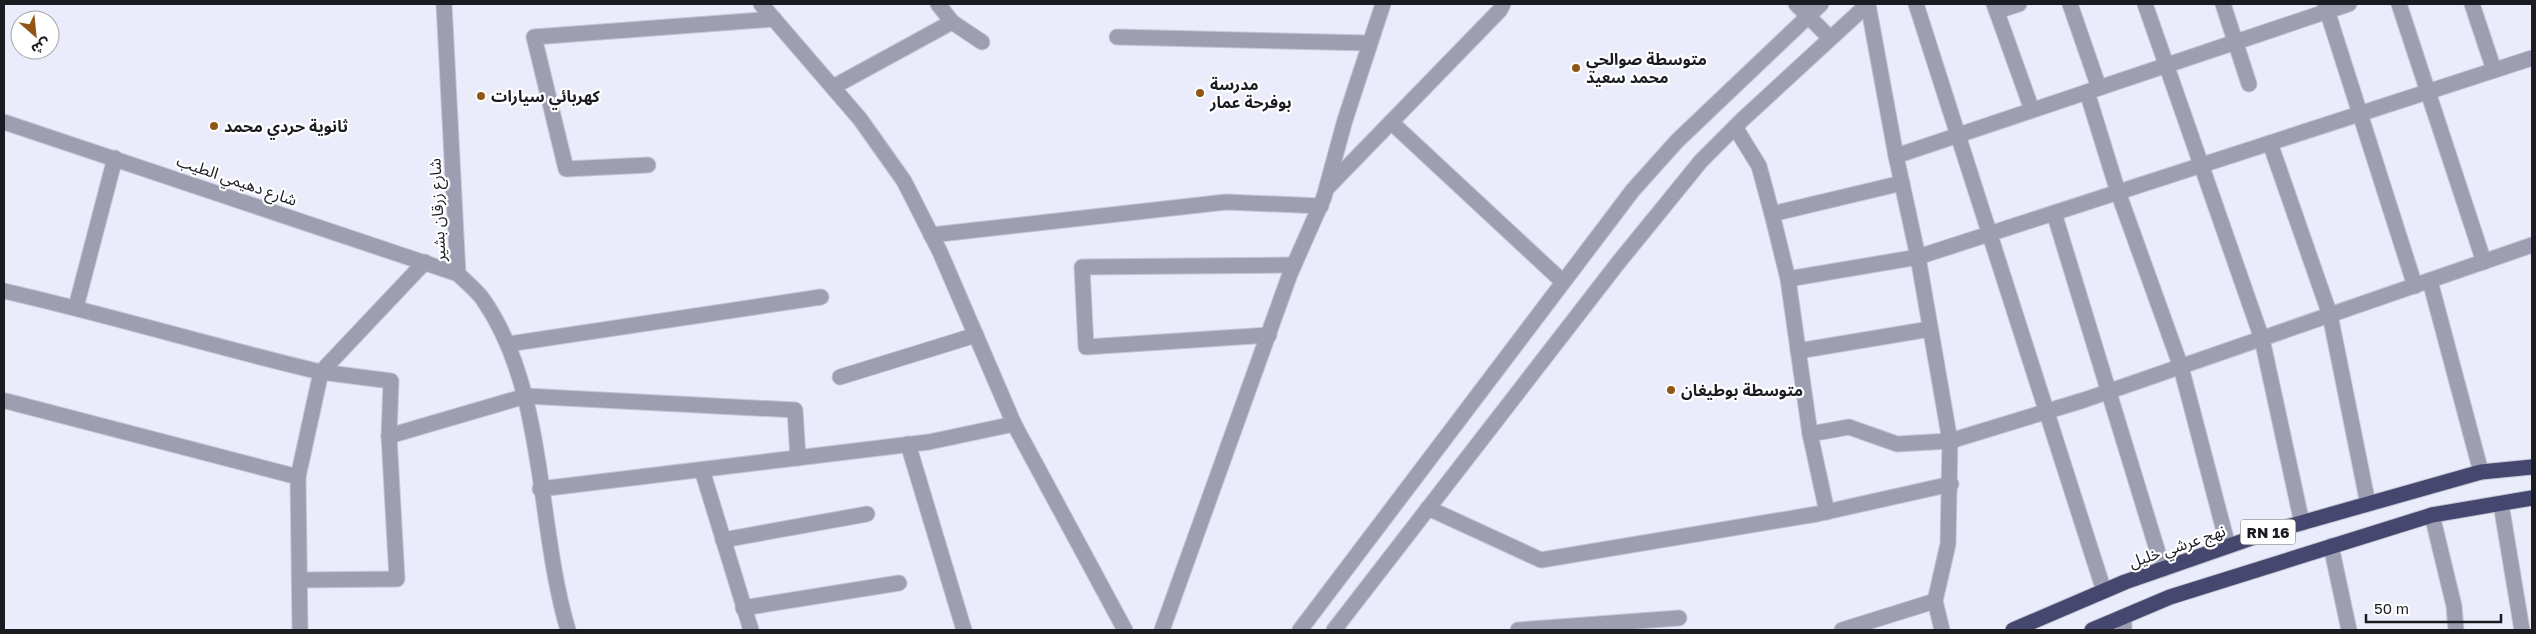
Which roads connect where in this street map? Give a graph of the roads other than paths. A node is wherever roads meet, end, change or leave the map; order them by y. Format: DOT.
graph roads {
  1 [pos="444,4"];
  2 [pos="760,4"];
  3 [pos="938,4"];
  4 [pos="1383,4"];
  5 [pos="1503,4"];
  6 [pos="1796,4"];
  7 [pos="1821,4"];
  8 [pos="1868,4"];
  9 [pos="1916,4"];
  10 [pos="2020,4"];
  11 [pos="2070,4"];
  12 [pos="2145,4"];
  13 [pos="2223,4"];
  14 [pos="2349,4"];
  15 [pos="2399,4"];
  16 [pos="2472,4"];
  17 [pos="2326,7"];
  18 [pos="1996,8"];
  19 [pos="1808,15"];
  20 [pos="774,19"];
  21 [pos="952,22"];
  22 [pos="1117,37"];
  23 [pos="1830,38"];
  24 [pos="982,42"];
  25 [pos="2236,42"];
  26 [pos="1369,43"];
  27 [pos="2532,58"];
  28 [pos="2166,65"];
  29 [pos="2494,70"];
  30 [pos="2249,84"];
  31 [pos="833,87"];
  32 [pos="2093,90"];
  33 [pos="2427,92"];
  34 [pos="2032,110"];
  35 [pos="2359,114"];
  36 [pos="4,122"];
  37 [pos="1391,122"];
  38 [pos="1735,127"];
  39 [pos="1958,135"];
  40 [pos="2270,143"];
  41 [pos="1896,156"];
  42 [pos="115,158"];
  43 [pos="648,165"];
  44 [pos="2202,165"];
  45 [pos="1902,183"];
  46 [pos="1327,188"];
  47 [pos="2118,192"];
  48 [pos="1321,206"];
  49 [pos="2054,213"];
  50 [pos="1772,214"];
  51 [pos="1990,234"];
  52 [pos="931,235"];
  53 [pos="2532,245"];
  54 [pos="1918,257"];
  55 [pos="425,262"];
  56 [pos="2484,262"];
  57 [pos="1294,265"];
  58 [pos="458,274"];
  59 [pos="1788,279"];
  60 [pos="2430,281"];
  61 [pos="1562,282"];
  62 [pos="2414,286"];
  63 [pos="4,290"];
  64 [pos="821,297"];
  65 [pos="76,307"];
  66 [pos="2330,315"];
  67 [pos="1930,329"];
  68 [pos="976,335"];
  69 [pos="1268,335"];
  70 [pos="2262,339"];
  71 [pos="508,344"];
  72 [pos="1798,350"];
  73 [pos="2181,367"];
  74 [pos="320,372"];
  75 [pos="840,378"];
  76 [pos="2110,391"];
  77 [pos="526,396"];
  78 [pos="6,401"];
  79 [pos="2046,412"];
  80 [pos="1014,424"];
  81 [pos="1810,434"];
  82 [pos="389,436"];
  83 [pos="1950,441"];
  84 [pos="908,444"];
  85 [pos="798,458"];
  86 [pos="2532,467"];
  87 [pos="702,470"];
  88 [pos="2481,472"];
  89 [pos="298,477"];
  90 [pos="1950,484"];
  91 [pos="540,489"];
  92 [pos="2532,498"];
  93 [pos="2368,504"];
  94 [pos="2501,504"];
  95 [pos="1428,508"];
  96 [pos="1828,512"];
  97 [pos="867,514"];
  98 [pos="2432,516"];
  99 [pos="2302,523"];
  100 [pos="723,540"];
  101 [pos="2228,546"];
  102 [pos="2331,546"];
  103 [pos="2163,569"];
  104 [pos="300,580"];
  105 [pos="899,583"];
  106 [pos="2104,591"];
  107 [pos="1935,601"];
  108 [pos="743,608"];
  109 [pos="1679,618"];
  110 [pos="2124,624"];
  111 [pos="300,630"];
  112 [pos="568,630"];
  113 [pos="751,630"];
  114 [pos="964,630"];
  115 [pos="1125,630"];
  116 [pos="1162,630"];
  117 [pos="1300,630"];
  118 [pos="1334,630"];
  119 [pos="1518,630"];
  120 [pos="1842,630"];
  121 [pos="1942,630"];
  122 [pos="2013,630"];
  123 [pos="2092,630"];
  124 [pos="2350,630"];
  125 [pos="2456,630"];
  126 [pos="2522,630"];
  1 -- 58 [label="street, شارع زرقان بشير"];
  2 -- 20 [label="street"];
  3 -- 21 [label="street"];
  4 -- 26 [label="street"];
  5 -- 37 [label="street"];
  6 -- 19 [label="street"];
  7 -- 19 [label="street"];
  8 -- 23 [label="street"];
  8 -- 41 [label="street"];
  9 -- 39 [label="street"];
  10 -- 18 [label="street"];
  11 -- 32 [label="street"];
  12 -- 28 [label="street"];
  13 -- 25 [label="street"];
  14 -- 17 [label="street"];
  15 -- 33 [label="street"];
  16 -- 29 [label="street"];
  17 -- 25 [label="street"];
  17 -- 35 [label="street"];
  18 -- 34 [label="street"];
  19 -- 23 [label="street"];
  19 -- 61 [label="street"];
  20 -- 31 [label="street"];
  20 -- 43 [label="street"];
  21 -- 24 [label="street"];
  21 -- 31 [label="street"];
  22 -- 26 [label="street"];
  23 -- 38 [label="street"];
  25 -- 28 [label="street"];
  25 -- 30 [label="street"];
  26 -- 46 [label="street"];
  27 -- 29 [label="street"];
  28 -- 32 [label="street"];
  28 -- 44 [label="street"];
  29 -- 33 [label="street"];
  31 -- 52 [label="street"];
  32 -- 34 [label="street"];
  32 -- 47 [label="street"];
  33 -- 35 [label="street"];
  33 -- 56 [label="street"];
  34 -- 39 [label="street"];
  35 -- 40 [label="street"];
  35 -- 62 [label="street"];
  36 -- 42 [label="street, شارع دهيمي الطيب"];
  37 -- 46 [label="street"];
  37 -- 61 [label="street"];
  38 -- 50 [label="street"];
  38 -- 95 [label="street"];
  39 -- 41 [label="street"];
  39 -- 51 [label="street"];
  40 -- 44 [label="street"];
  40 -- 66 [label="street"];
  41 -- 45 [label="street"];
  42 -- 55 [label="street, شارع دهيمي الطيب"];
  42 -- 65 [label="street"];
  44 -- 47 [label="street"];
  44 -- 70 [label="street"];
  45 -- 50 [label="street"];
  45 -- 54 [label="street"];
  46 -- 48 [label="street"];
  47 -- 49 [label="street"];
  47 -- 73 [label="street"];
  48 -- 52 [label="street"];
  48 -- 57 [label="street"];
  49 -- 51 [label="street"];
  49 -- 76 [label="street"];
  50 -- 59 [label="street"];
  51 -- 54 [label="street"];
  51 -- 79 [label="street"];
  52 -- 68 [label="street"];
  53 -- 56 [label="street"];
  54 -- 59 [label="street"];
  54 -- 67 [label="street"];
  55 -- 58 [label="street, شارع دهيمي الطيب"];
  55 -- 74 [label="street"];
  56 -- 60 [label="street"];
  57 -- 69 [label="street"];
  57 -- 69 [label="street"];
  58 -- 71 [label="street, شارع زرقان بشير"];
  59 -- 72 [label="street"];
  60 -- 62 [label="street"];
  60 -- 88 [label="street"];
  61 -- 117 [label="street"];
  62 -- 66 [label="street"];
  63 -- 65 [label="street"];
  64 -- 71 [label="street"];
  65 -- 74 [label="street"];
  66 -- 70 [label="street"];
  66 -- 93 [label="street"];
  67 -- 72 [label="street"];
  67 -- 83 [label="street"];
  68 -- 75 [label="street"];
  68 -- 80 [label="street"];
  69 -- 116 [label="street"];
  70 -- 73 [label="street"];
  70 -- 99 [label="street"];
  71 -- 77 [label="street, شارع زرقان بشير"];
  72 -- 81 [label="street"];
  73 -- 76 [label="street"];
  73 -- 101 [label="street"];
  74 -- 82 [label="street"];
  74 -- 89 [label="street"];
  76 -- 79 [label="street"];
  76 -- 103 [label="street"];
  77 -- 82 [label="street"];
  77 -- 85 [label="street"];
  77 -- 91 [label="street, شارع زرقان بشير"];
  78 -- 89 [label="street"];
  79 -- 83 [label="street"];
  79 -- 106 [label="street"];
  80 -- 84 [label="street"];
  80 -- 115 [label="street"];
  81 -- 83 [label="street"];
  81 -- 96 [label="street"];
  82 -- 104 [label="street"];
  83 -- 90 [label="street"];
  84 -- 85 [label="street"];
  84 -- 114 [label="street"];
  85 -- 87 [label="street"];
  86 -- 88 [label="highway, نهج عرشي خليل / RN 16"];
  87 -- 91 [label="street"];
  87 -- 100 [label="street"];
  88 -- 93 [label="highway, نهج عرشي خليل / RN 16"];
  89 -- 104 [label="street"];
  90 -- 96 [label="street"];
  90 -- 107 [label="street"];
  91 -- 112 [label="street, شارع زرقان بشير"];
  92 -- 94 [label="highway, RN 16"];
  93 -- 99 [label="highway, نهج عرشي خليل / RN 16"];
  94 -- 98 [label="highway, RN 16"];
  94 -- 126 [label="street"];
  95 -- 96 [label="street"];
  95 -- 118 [label="street"];
  97 -- 100 [label="street"];
  98 -- 102 [label="highway, RN 16"];
  98 -- 125 [label="street"];
  99 -- 101 [label="highway, نهج عرشي خليل / RN 16"];
  100 -- 108 [label="street"];
  101 -- 103 [label="highway, نهج عرشي خليل / RN 16"];
  102 -- 110 [label="highway, RN 16"];
  102 -- 124 [label="street"];
  103 -- 106 [label="highway, نهج عرشي خليل / RN 16"];
  104 -- 111 [label="street"];
  105 -- 108 [label="street"];
  106 -- 122 [label="highway, نهج عرشي خليل / RN 16"];
  107 -- 120 [label="street"];
  107 -- 121 [label="street"];
  108 -- 113 [label="street"];
  109 -- 119 [label="street"];
  110 -- 123 [label="highway, RN 16"];
}
